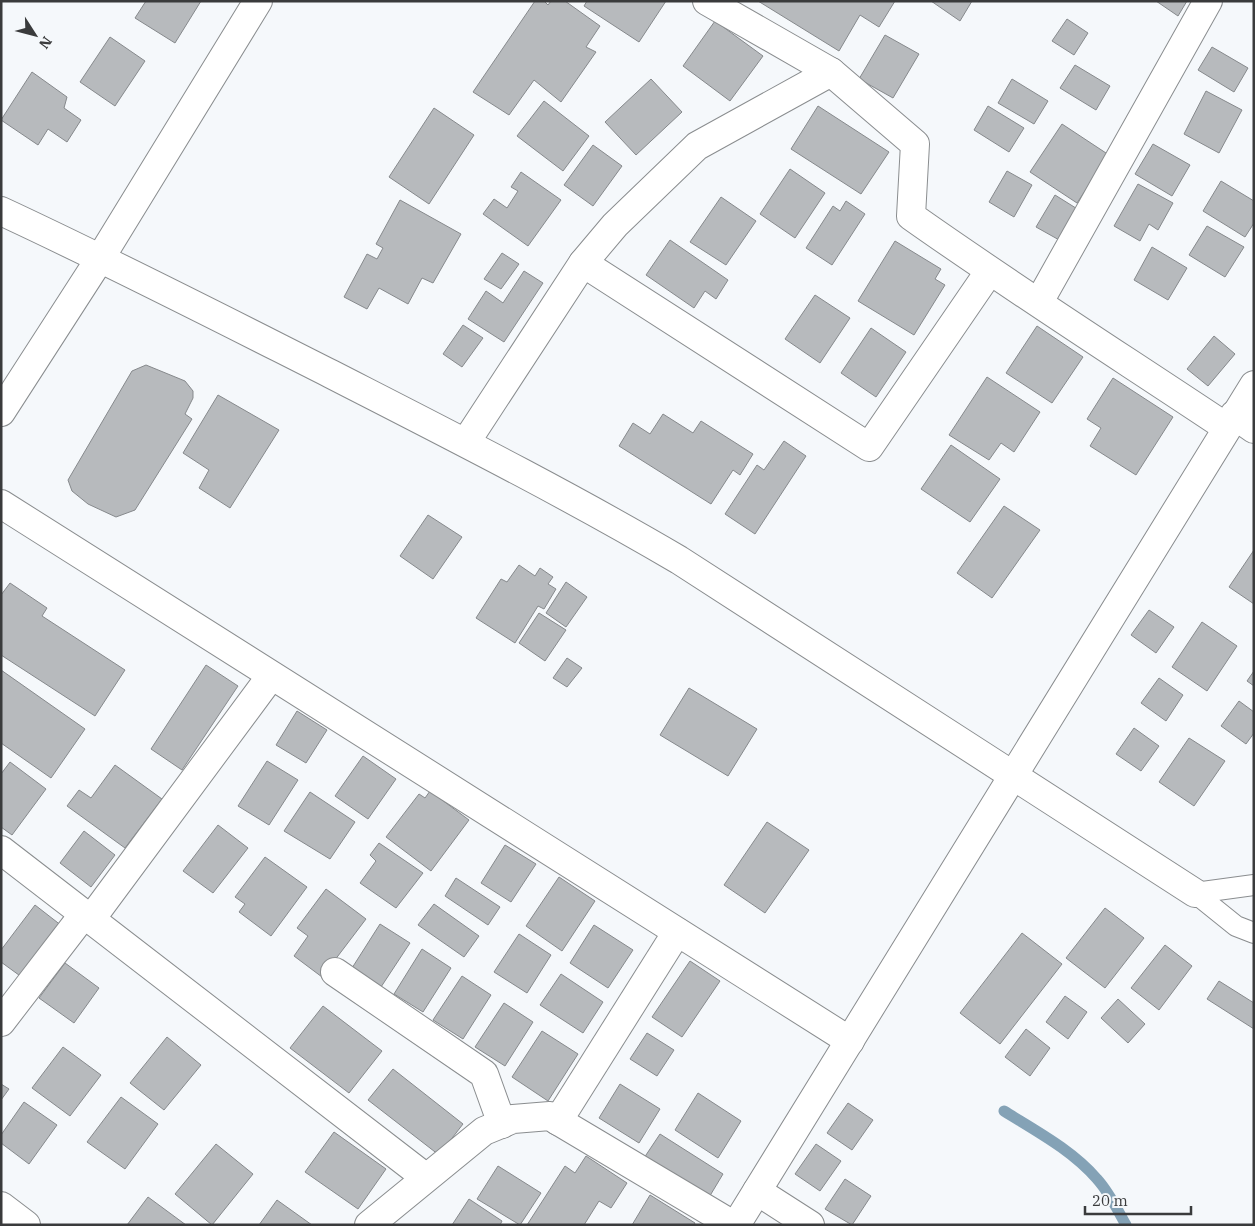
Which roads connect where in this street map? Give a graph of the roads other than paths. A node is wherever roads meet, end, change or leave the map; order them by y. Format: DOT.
graph roads {
  1 [pos="258,1"];
  2 [pos="708,1"];
  3 [pos="1208,1"];
  4 [pos="831,72"];
  5 [pos="1,211"];
  6 [pos="101,257"];
  7 [pos="583,263"];
  8 [pos="989,272"];
  9 [pos="1039,302"];
  10 [pos="1254,385"];
  11 [pos="1,412"];
  12 [pos="1238,424"];
  13 [pos="466,442"];
  14 [pos="1,504"];
  15 [pos="271,676"];
  16 [pos="1013,775"];
  17 [pos="1,850"];
  18 [pos="1254,885"];
  19 [pos="1194,893"];
  20 [pos="87,916"];
  21 [pos="677,932"];
  22 [pos="1254,933"];
  23 [pos="336,972"];
  24 [pos="1,1022"];
  25 [pos="850,1041"];
  26 [pos="558,1121"];
  27 [pos="502,1124"];
  28 [pos="425,1177"];
  29 [pos="757,1192"];
  30 [pos="1,1206"];
  31 [pos="26,1225"];
  32 [pos="369,1225"];
  33 [pos="735,1225"];
  34 [pos="810,1225"];
  1 -- 6 [label="street"];
  2 -- 4 [label="street"];
  3 -- 9 [label="street"];
  4 -- 7 [label="street"];
  4 -- 8 [label="street"];
  5 -- 6 [label="street"];
  6 -- 11 [label="street"];
  6 -- 13 [label="street"];
  7 -- 8 [label="street"];
  7 -- 13 [label="street"];
  8 -- 9 [label="street"];
  9 -- 12 [label="street"];
  10 -- 12 [label="street"];
  12 -- 16 [label="street"];
  13 -- 16 [label="street"];
  14 -- 15 [label="street"];
  15 -- 20 [label="street"];
  15 -- 21 [label="street"];
  16 -- 19 [label="street"];
  16 -- 25 [label="street"];
  17 -- 20 [label="street"];
  18 -- 19 [label="lane"];
  19 -- 22 [label="lane"];
  20 -- 24 [label="street"];
  20 -- 28 [label="street"];
  21 -- 25 [label="street"];
  21 -- 26 [label="street"];
  23 -- 27 [label="street"];
  25 -- 29 [label="street"];
  26 -- 27 [label="street"];
  26 -- 33 [label="street"];
  27 -- 28 [label="street"];
  28 -- 32 [label="street"];
  29 -- 33 [label="street"];
  29 -- 34 [label="street"];
  30 -- 31 [label="street"];
}
